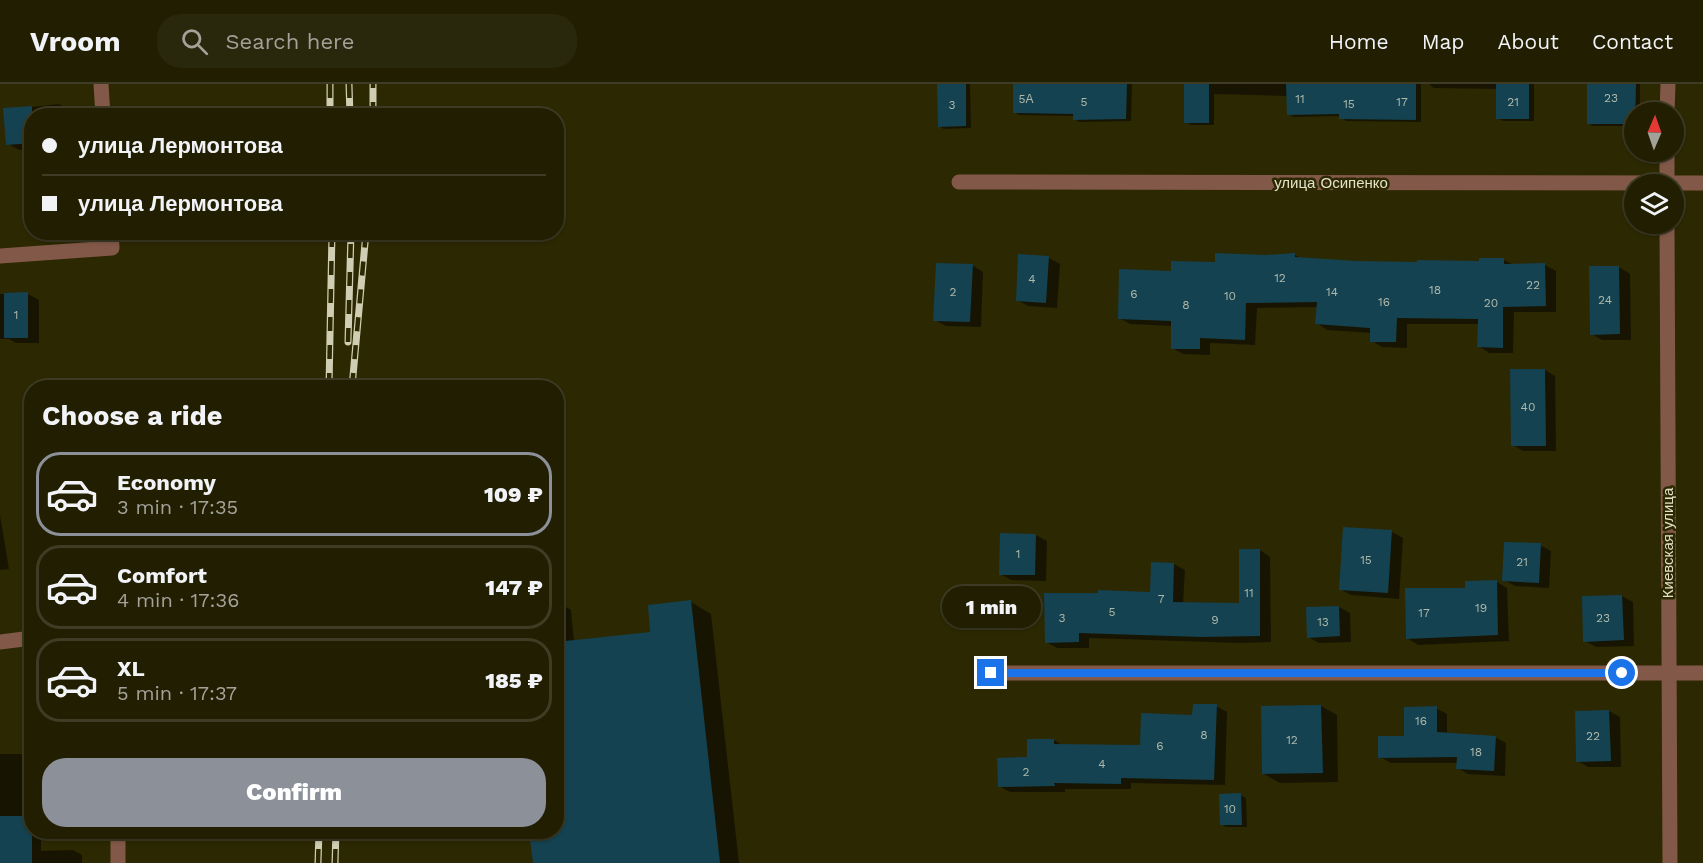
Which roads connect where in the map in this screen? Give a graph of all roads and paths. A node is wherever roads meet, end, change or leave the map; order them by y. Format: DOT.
graph roads {
  1 [pos="101,84"];
  2 [pos="1668,84"];
  3 [pos="1668,102"];
  4 [pos="102,108"];
  5 [pos="959,182"];
  6 [pos="1703,183"];
  7 [pos="1624,184"];
  8 [pos="1684,184"];
  9 [pos="1667,234"];
  10 [pos="112,240"];
  11 [pos="0,256"];
  12 [pos="24,639"];
  13 [pos="0,642"];
  14 [pos="991,673"];
  15 [pos="1668,673"];
  16 [pos="1703,673"];
  17 [pos="118,839"];
  18 [pos="118,863"];
  19 [pos="1670,863"];
  1 -- 4 [label="street"];
  2 -- 3 [label="street"];
  5 -- 7 [label="street, улица Осипенко"];
  6 -- 8 [label="street, улица Осипенко"];
  9 -- 15 [label="street, Киевская улица"];
  10 -- 11 [label="street"];
  12 -- 13 [label="street"];
  14 -- 15 [label="street"];
  15 -- 16 [label="street"];
  15 -- 19 [label="street, Киевская улица"];
  17 -- 18 [label="street"];
}
